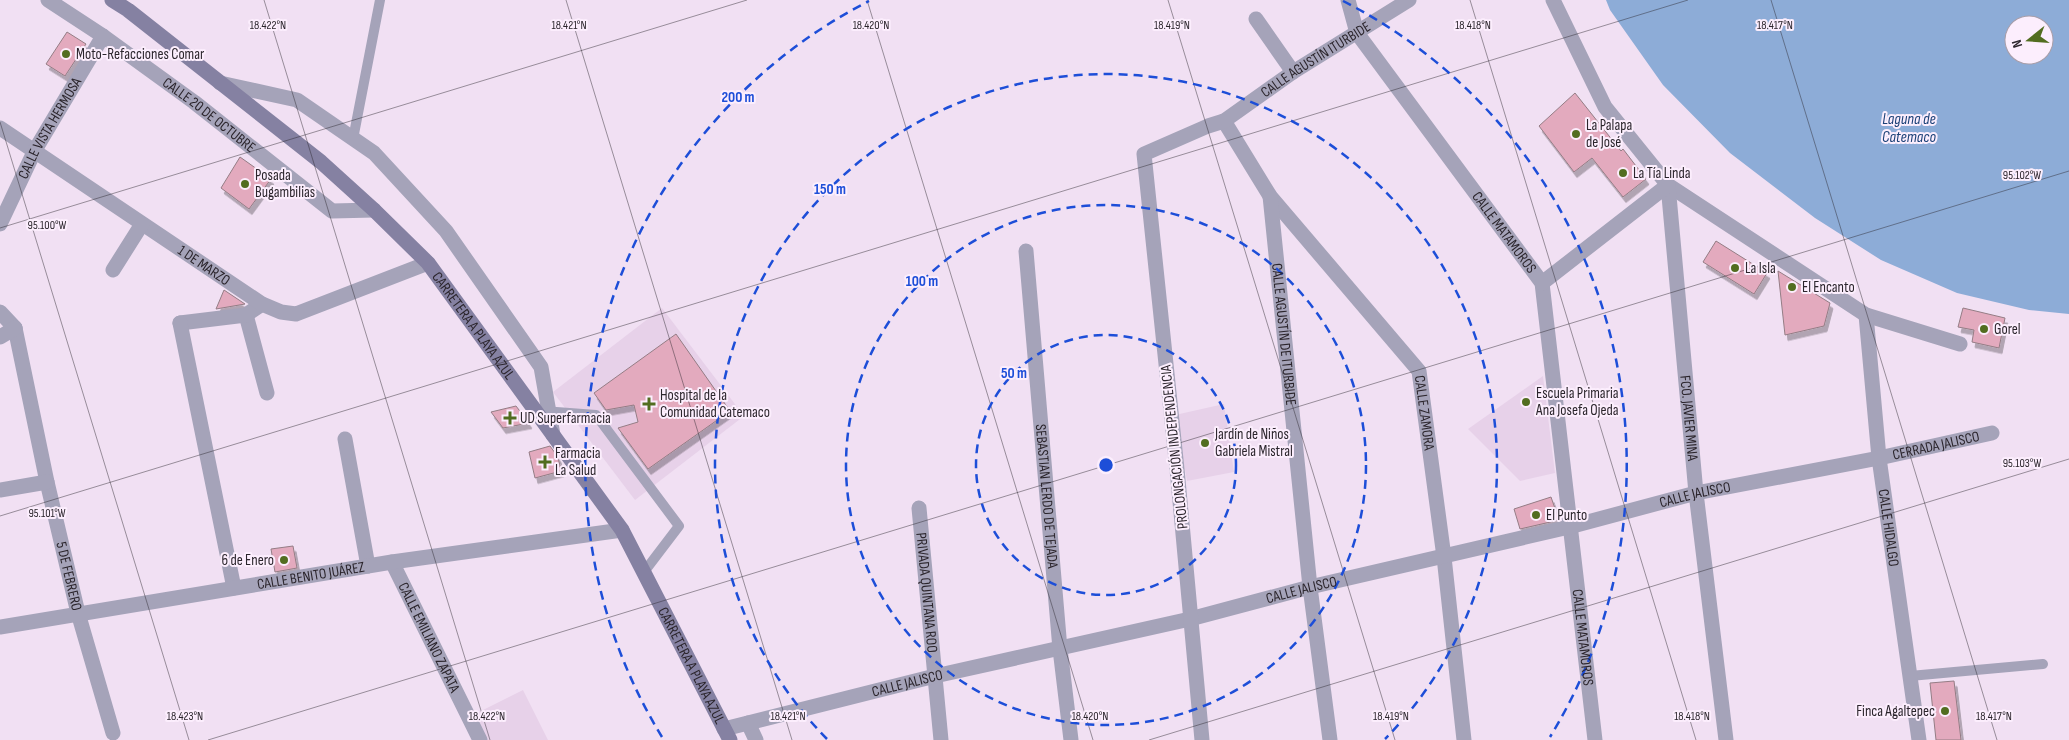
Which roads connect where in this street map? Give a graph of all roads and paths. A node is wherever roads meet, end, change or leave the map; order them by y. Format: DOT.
graph roads {
  1 [pos="48,0"];
  2 [pos="112,0"];
  3 [pos="380,0"];
  4 [pos="1348,0"];
  5 [pos="1409,0"];
  6 [pos="1553,0"];
  7 [pos="1256,19"];
  8 [pos="1357,33"];
  9 [pos="103,36"];
  10 [pos="1293,72"];
  11 [pos="220,83"];
  12 [pos="1224,121"];
  13 [pos="0,128"];
  14 [pos="353,139"];
  15 [pos="35,150"];
  16 [pos="1144,154"];
  17 [pos="1668,185"];
  18 [pos="1270,196"];
  19 [pos="374,210"];
  20 [pos="0,224"];
  21 [pos="142,224"];
  22 [pos="1026,251"];
  23 [pos="428,263"];
  24 [pos="113,270"];
  25 [pos="1542,283"];
  26 [pos="262,304"];
  27 [pos="0,312"];
  28 [pos="1866,315"];
  29 [pos="246,316"];
  30 [pos="15,328"];
  31 [pos="0,337"];
  32 [pos="1960,344"];
  33 [pos="267,393"];
  34 [pos="542,411"];
  35 [pos="1992,432"];
  36 [pos="345,440"];
  37 [pos="1879,458"];
  38 [pos="47,482"];
  39 [pos="0,490"];
  40 [pos="1696,493"];
  41 [pos="919,508"];
  42 [pos="1569,527"];
  43 [pos="622,530"];
  44 [pos="1444,557"];
  45 [pos="392,562"];
  46 [pos="368,566"];
  47 [pos="644,572"];
  48 [pos="1310,587"];
  49 [pos="234,588"];
  50 [pos="78,613"];
  51 [pos="1190,620"];
  52 [pos="0,628"];
  53 [pos="1060,649"];
  54 [pos="2043,664"];
  55 [pos="936,676"];
  56 [pos="1910,676"];
  57 [pos="748,723"];
  58 [pos="113,733"];
  59 [pos="727,734"];
  60 [pos="480,740"];
  61 [pos="756,740"];
  62 [pos="941,740"];
  63 [pos="1070,740"];
  64 [pos="1202,740"];
  65 [pos="1330,740"];
  66 [pos="1464,740"];
  67 [pos="1595,740"];
  68 [pos="1726,740"];
  69 [pos="1920,740"];
  1 -- 9 [label="street, CALLE 20 DE OCTUBRE"];
  2 -- 11 [label="main road, CARRETERA A PLAYA AZUL"];
  3 -- 14 [label="lane"];
  4 -- 8 [label="street, CALLE MATAMOROS"];
  5 -- 8 [label="street, CALLE AGUSTÍN ITURBIDE"];
  6 -- 17 [label="street"];
  7 -- 10 [label="street"];
  8 -- 10 [label="street, CALLE AGUSTÍN ITURBIDE"];
  8 -- 25 [label="street, CALLE MATAMOROS"];
  9 -- 15 [label="street, CALLE VISTA HERMOSA"];
  9 -- 19 [label="street, CALLE 20 DE OCTUBRE"];
  10 -- 12 [label="street, CALLE AGUSTÍN ITURBIDE"];
  11 -- 14 [label="street"];
  11 -- 19 [label="main road, CARRETERA A PLAYA AZUL"];
  12 -- 16 [label="street, CALLE AGUSTÍN ITURBIDE"];
  12 -- 18 [label="street, CALLE ZAMORA"];
  13 -- 15 [label="street, 1 DE MARZO"];
  14 -- 34 [label="street"];
  15 -- 20 [label="street, CALLE VISTA HERMOSA"];
  15 -- 21 [label="street, 1 DE MARZO"];
  16 -- 51 [label="street, PROLONGACIÓN INDEPENDENCIA"];
  17 -- 25 [label="street"];
  17 -- 28 [label="street"];
  17 -- 40 [label="street, FCO. JAVIER MINA"];
  18 -- 44 [label="street, CALLE ZAMORA"];
  18 -- 48 [label="street, CALLE AGUSTÍN DE ITURBIDE"];
  19 -- 23 [label="main road, CARRETERA A PLAYA AZUL"];
  21 -- 24 [label="street"];
  21 -- 26 [label="street, 1 DE MARZO"];
  22 -- 53 [label="street, SEBASTIAN LERDO DE TEJADA"];
  23 -- 26 [label="street, 1 DE MARZO"];
  23 -- 34 [label="main road, CARRETERA A PLAYA AZUL"];
  25 -- 42 [label="street, CALLE MATAMOROS"];
  26 -- 29 [label="street"];
  27 -- 30 [label="street"];
  28 -- 32 [label="street"];
  28 -- 37 [label="street, CALLE HIDALGO"];
  29 -- 33 [label="street"];
  29 -- 49 [label="street"];
  30 -- 31 [label="street"];
  30 -- 38 [label="street, 5 DE FEBRERO"];
  34 -- 43 [label="main road, CARRETERA A PLAYA AZUL"];
  34 -- 47 [label="lane"];
  35 -- 37 [label="street, CERRADA JALISCO"];
  36 -- 46 [label="street"];
  37 -- 40 [label="street, CALLE JALISCO"];
  37 -- 56 [label="street, CALLE HIDALGO"];
  38 -- 39 [label="street"];
  38 -- 50 [label="street, 5 DE FEBRERO"];
  40 -- 42 [label="street, CALLE JALISCO"];
  40 -- 68 [label="street, FCO. JAVIER MINA"];
  41 -- 55 [label="street, PRIVADA QUINTANA ROO"];
  42 -- 44 [label="street, CALLE JALISCO"];
  42 -- 67 [label="street, CALLE MATAMOROS"];
  43 -- 45 [label="street, CALLE BENITO JUÁREZ"];
  43 -- 47 [label="main road, CARRETERA A PLAYA AZUL"];
  44 -- 48 [label="street, CALLE JALISCO"];
  44 -- 66 [label="street, CALLE ZAMORA"];
  45 -- 46 [label="street, CALLE BENITO JUÁREZ"];
  45 -- 60 [label="street, CALLE EMILIANO ZAPATA"];
  46 -- 49 [label="street, CALLE BENITO JUÁREZ"];
  47 -- 59 [label="main road, CARRETERA A PLAYA AZUL"];
  48 -- 51 [label="street, CALLE JALISCO"];
  48 -- 65 [label="street, CALLE AGUSTÍN DE ITURBIDE"];
  49 -- 50 [label="street, CALLE BENITO JUÁREZ"];
  50 -- 52 [label="street, CALLE BENITO JUÁREZ"];
  50 -- 58 [label="street, 5 DE FEBRERO"];
  51 -- 53 [label="street, CALLE JALISCO"];
  51 -- 64 [label="street, PROLONGACIÓN INDEPENDENCIA"];
  53 -- 55 [label="street, CALLE JALISCO"];
  53 -- 63 [label="street, SEBASTIAN LERDO DE TEJADA"];
  54 -- 56 [label="lane"];
  55 -- 57 [label="street, CALLE JALISCO"];
  55 -- 62 [label="street, PRIVADA QUINTANA ROO"];
  56 -- 69 [label="street, CALLE HIDALGO"];
  57 -- 59 [label="street, CALLE JALISCO"];
  57 -- 61 [label="street"];
}
